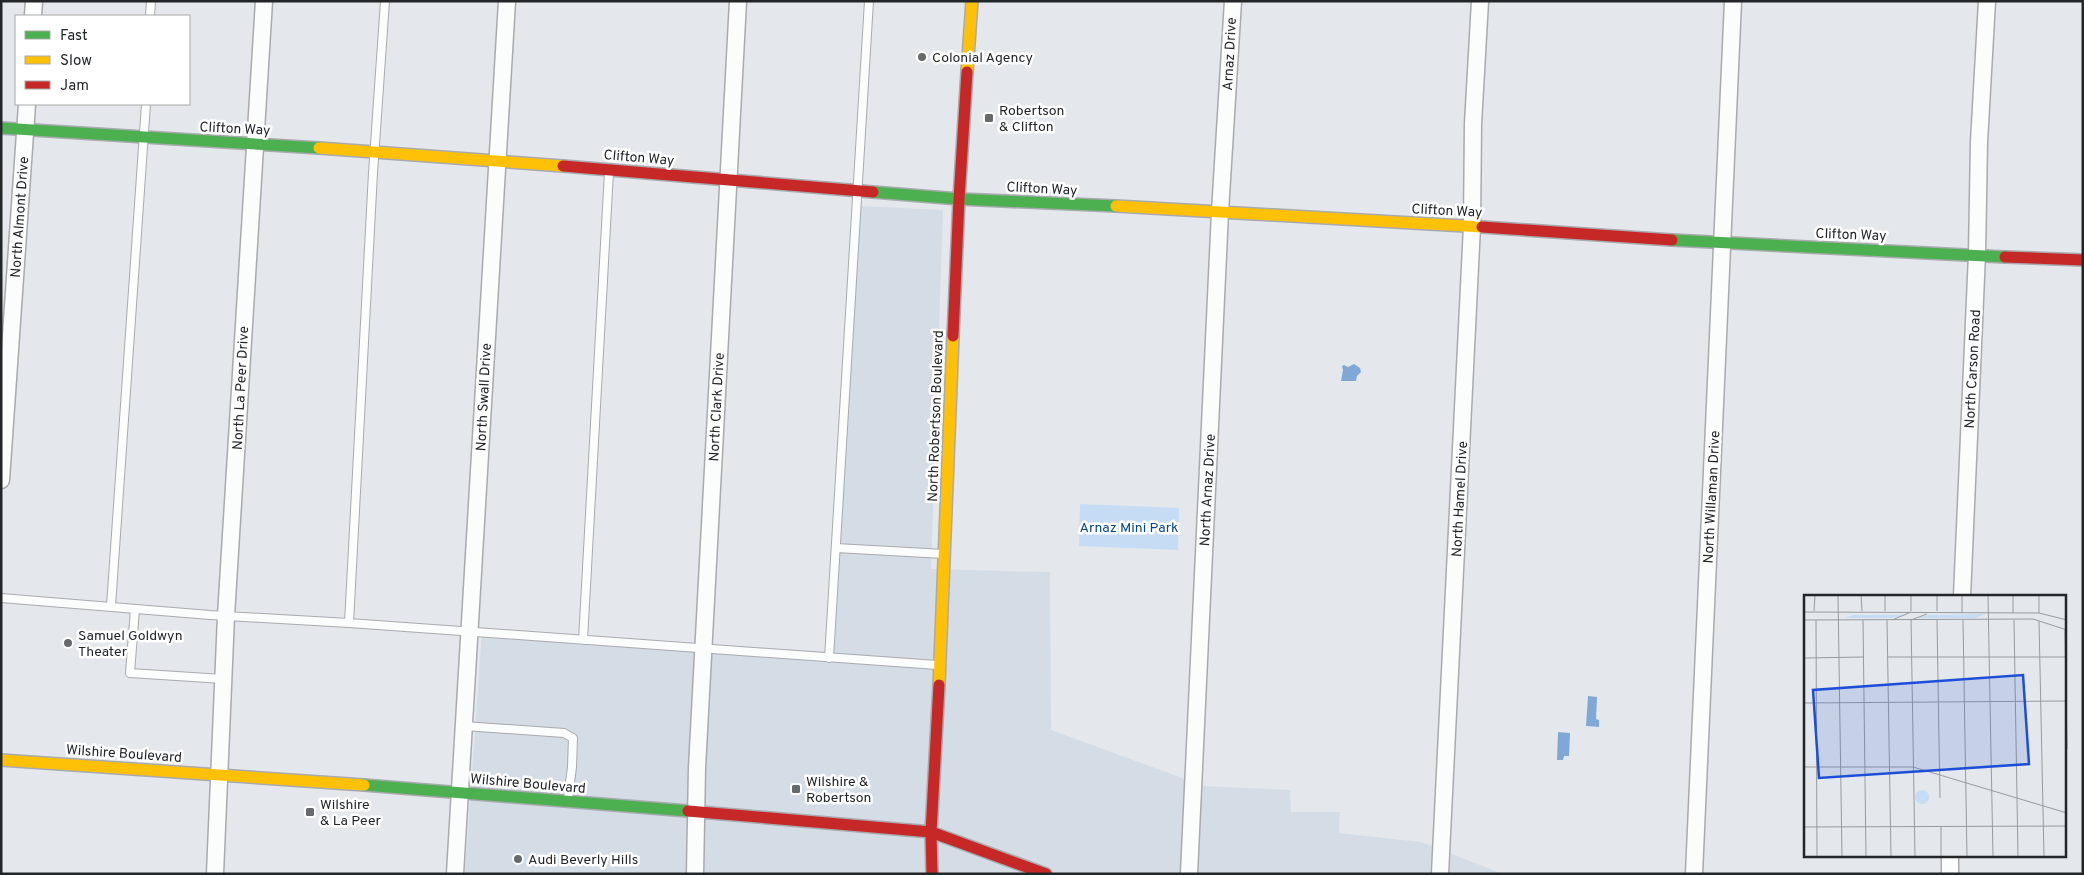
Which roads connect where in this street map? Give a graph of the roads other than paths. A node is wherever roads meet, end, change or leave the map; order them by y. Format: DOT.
graph roads {
  1 [pos="34,1"];
  2 [pos="151,1"];
  3 [pos="264,1"];
  4 [pos="385,1"];
  5 [pos="507,1"];
  6 [pos="738,1"];
  7 [pos="868,1"];
  8 [pos="972,1"];
  9 [pos="1232,1"];
  10 [pos="1480,1"];
  11 [pos="1733,1"];
  12 [pos="1986,1"];
  13 [pos="32,15"];
  14 [pos="150,15"];
  15 [pos="27,105"];
  16 [pos="146,105"];
  17 [pos="1226,107"];
  18 [pos="1,128"];
  19 [pos="25,130"];
  20 [pos="144,137"];
  21 [pos="254,144"];
  22 [pos="375,151"];
  23 [pos="497,160"];
  24 [pos="609,170"];
  25 [pos="728,180"];
  26 [pos="857,190"];
  27 [pos="959,199"];
  28 [pos="1220,212"];
  29 [pos="1472,226"];
  30 [pos="1723,244"];
  31 [pos="1977,254"];
  32 [pos="2083,260"];
  33 [pos="1,480"];
  34 [pos="836,548"];
  35 [pos="944,554"];
  36 [pos="1962,595"];
  37 [pos="1,598"];
  38 [pos="111,606"];
  39 [pos="135,609"];
  40 [pos="226,616"];
  41 [pos="349,623"];
  42 [pos="469,632"];
  43 [pos="583,640"];
  44 [pos="704,649"];
  45 [pos="829,658"];
  46 [pos="940,665"];
  47 [pos="223,679"];
  48 [pos="463,726"];
  49 [pos="1,760"];
  50 [pos="219,776"];
  51 [pos="459,792"];
  52 [pos="567,802"];
  53 [pos="696,813"];
  54 [pos="931,832"];
  55 [pos="1950,858"];
  56 [pos="215,874"];
  57 [pos="455,874"];
  58 [pos="695,874"];
  59 [pos="932,874"];
  60 [pos="1046,874"];
  61 [pos="1189,874"];
  62 [pos="1440,874"];
  63 [pos="1694,874"];
  64 [pos="1950,874"];
  1 -- 13 [label="street"];
  2 -- 14 [label="lane"];
  3 -- 21 [label="street, North La Peer Drive"];
  4 -- 22 [label="lane"];
  5 -- 23 [label="street, North Swall Drive"];
  6 -- 25 [label="street, North Clark Drive"];
  7 -- 26 [label="lane"];
  8 -- 27 [label="street, North Robertson Boulevard"];
  9 -- 17 [label="street, Arnaz Drive"];
  10 -- 29 [label="street, North Hamel Drive"];
  11 -- 30 [label="street, North Willaman Drive"];
  12 -- 31 [label="street, North Carson Road"];
  15 -- 19 [label="street, North Almont Drive"];
  16 -- 20 [label="lane"];
  17 -- 28 [label="street, North Arnaz Drive"];
  18 -- 19 [label="street, Clifton Way"];
  19 -- 20 [label="street, Clifton Way"];
  19 -- 33 [label="street, North Almont Drive"];
  20 -- 21 [label="street, Clifton Way"];
  20 -- 38 [label="lane"];
  21 -- 22 [label="street, Clifton Way"];
  21 -- 40 [label="street, North La Peer Drive"];
  22 -- 23 [label="street, Clifton Way"];
  22 -- 41 [label="lane"];
  23 -- 24 [label="street, Clifton Way"];
  23 -- 42 [label="street, North Swall Drive"];
  24 -- 25 [label="street, Clifton Way"];
  24 -- 43 [label="lane"];
  25 -- 26 [label="street, Clifton Way"];
  25 -- 44 [label="street, North Clark Drive"];
  26 -- 27 [label="street, Clifton Way"];
  26 -- 34 [label="lane"];
  27 -- 28 [label="street, Clifton Way"];
  27 -- 35 [label="street, North Robertson Boulevard"];
  28 -- 29 [label="street, Clifton Way"];
  28 -- 61 [label="street, North Arnaz Drive"];
  29 -- 30 [label="street, Clifton Way"];
  29 -- 62 [label="street, North Hamel Drive"];
  30 -- 31 [label="street, Clifton Way"];
  30 -- 63 [label="street, North Willaman Drive"];
  31 -- 32 [label="street, Clifton Way"];
  31 -- 36 [label="street, North Carson Road"];
  34 -- 35 [label="lane"];
  34 -- 45 [label="lane"];
  35 -- 46 [label="street, North Robertson Boulevard"];
  37 -- 38 [label="lane"];
  38 -- 39 [label="lane"];
  39 -- 40 [label="lane"];
  39 -- 47 [label="lane"];
  40 -- 41 [label="lane"];
  40 -- 47 [label="street, North La Peer Drive"];
  41 -- 42 [label="lane"];
  42 -- 43 [label="lane"];
  42 -- 48 [label="street, North Swall Drive"];
  43 -- 44 [label="lane"];
  44 -- 45 [label="lane"];
  44 -- 53 [label="street, North Clark Drive"];
  45 -- 46 [label="lane"];
  46 -- 54 [label="street, North Robertson Boulevard"];
  47 -- 50 [label="street, North La Peer Drive"];
  48 -- 51 [label="street, North Swall Drive"];
  48 -- 52 [label="lane"];
  49 -- 50 [label="street, Wilshire Boulevard"];
  50 -- 51 [label="street, Wilshire Boulevard"];
  50 -- 56 [label="street, North La Peer Drive"];
  51 -- 52 [label="street, Wilshire Boulevard"];
  51 -- 57 [label="street, North Swall Drive"];
  52 -- 53 [label="street, Wilshire Boulevard"];
  53 -- 54 [label="street, Wilshire Boulevard"];
  53 -- 58 [label="street, North Clark Drive"];
  54 -- 59 [label="street, North Robertson Boulevard"];
  54 -- 60 [label="street, Wilshire Boulevard"];
  55 -- 64 [label="street"];
}
